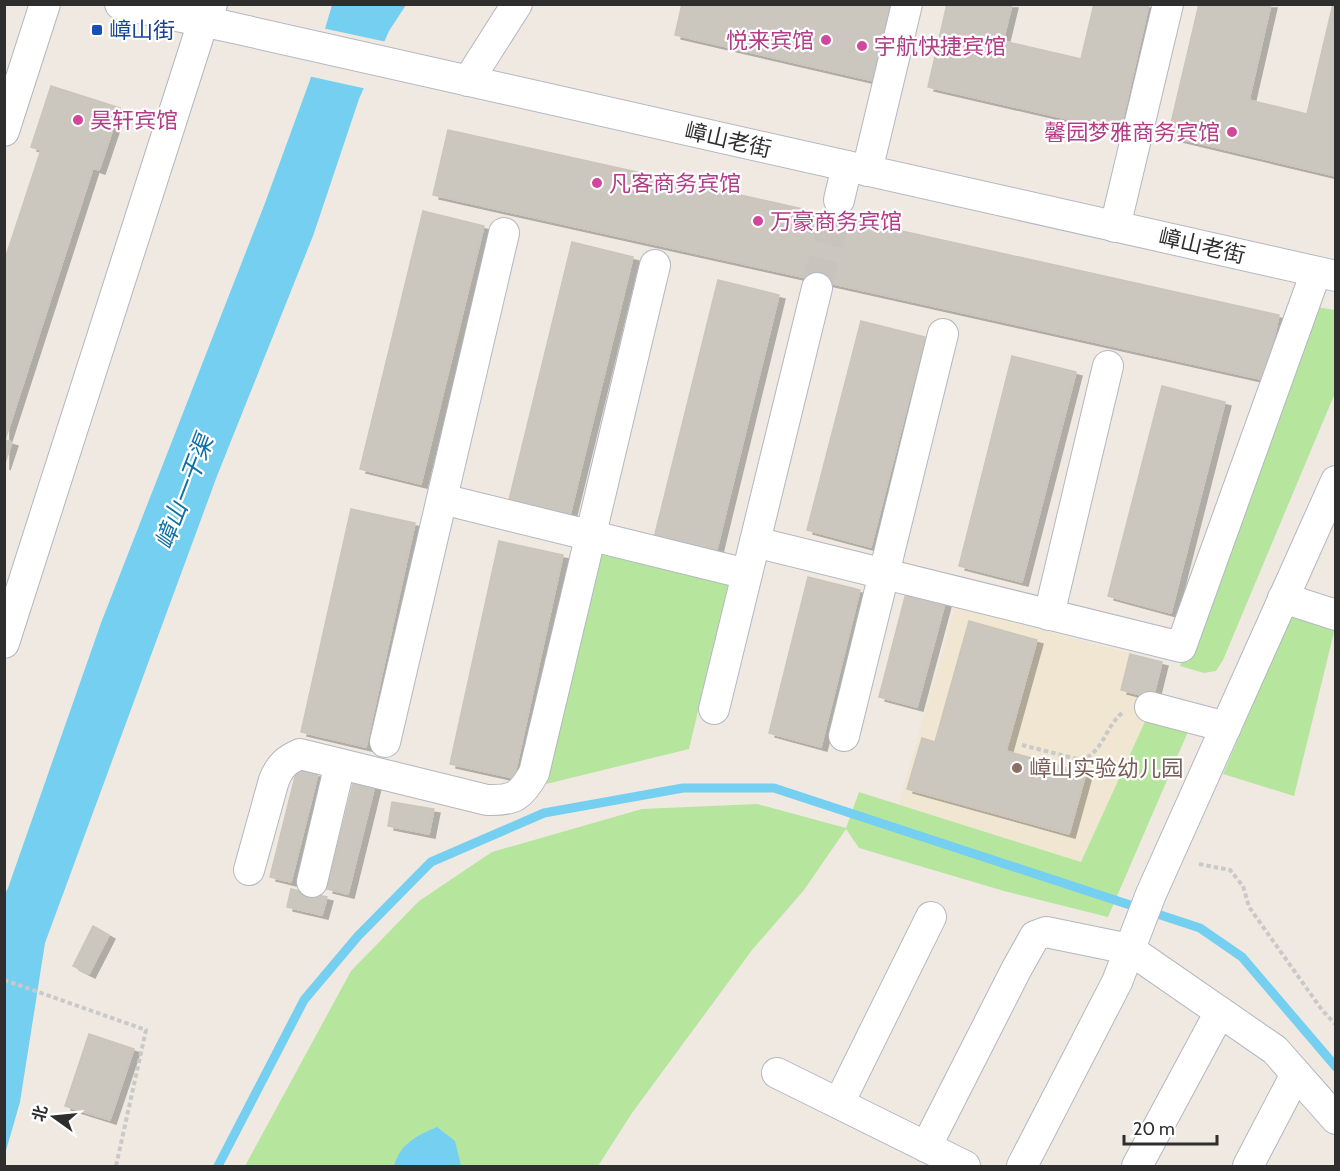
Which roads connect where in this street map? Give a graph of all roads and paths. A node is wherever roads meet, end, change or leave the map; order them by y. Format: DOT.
graph roads {
  1 [pos="45,4"];
  2 [pos="120,4"];
  3 [pos="517,4"];
  4 [pos="907,4"];
  5 [pos="1168,4"];
  6 [pos="213,18"];
  7 [pos="468,81"];
  8 [pos="4,131"];
  9 [pos="857,169"];
  10 [pos="838,200"];
  11 [pos="1115,227"];
  12 [pos="504,233"];
  13 [pos="655,265"];
  14 [pos="1326,274"];
  15 [pos="817,288"];
  16 [pos="943,334"];
  17 [pos="1108,366"];
  18 [pos="1335,481"];
  19 [pos="442,499"];
  20 [pos="590,536"];
  21 [pos="755,542"];
  22 [pos="884,573"];
  23 [pos="747,574"];
  24 [pos="1283,598"];
  25 [pos="1049,615"];
  26 [pos="1335,615"];
  27 [pos="4,643"];
  28 [pos="1150,707"];
  29 [pos="714,709"];
  30 [pos="1226,727"];
  31 [pos="844,736"];
  32 [pos="385,742"];
  33 [pos="1022,745"];
  34 [pos="340,764"];
  35 [pos="1167,858"];
  36 [pos="249,870"];
  37 [pos="312,882"];
  38 [pos="931,917"];
  39 [pos="1129,949"];
  40 [pos="4,980"];
  41 [pos="1220,1012"];
  42 [pos="1335,1025"];
  43 [pos="777,1073"];
  44 [pos="1296,1074"];
  45 [pos="839,1103"];
  46 [pos="1335,1119"];
  47 [pos="926,1147"];
  48 [pos="116,1167"];
  49 [pos="965,1167"];
  50 [pos="1022,1167"];
  51 [pos="1137,1167"];
  52 [pos="1248,1167"];
  1 -- 8 [label="street"];
  2 -- 6 [label="street, 嶂山老街"];
  3 -- 7 [label="street"];
  4 -- 9 [label="street"];
  5 -- 11 [label="street"];
  6 -- 7 [label="street, 嶂山老街"];
  6 -- 27 [label="street"];
  7 -- 9 [label="street, 嶂山老街"];
  9 -- 10 [label="street"];
  9 -- 11 [label="street, 嶂山老街"];
  11 -- 14 [label="street, 嶂山老街"];
  12 -- 19 [label="street"];
  13 -- 20 [label="street"];
  14 -- 25 [label="street"];
  15 -- 21 [label="street"];
  16 -- 22 [label="street"];
  17 -- 25 [label="street"];
  18 -- 24 [label="street"];
  19 -- 20 [label="street"];
  19 -- 32 [label="street"];
  20 -- 23 [label="street"];
  20 -- 34 [label="street"];
  21 -- 22 [label="street"];
  21 -- 23 [label="street"];
  22 -- 25 [label="street"];
  22 -- 31 [label="street"];
  23 -- 29 [label="street"];
  24 -- 26 [label="street"];
  24 -- 30 [label="street"];
  28 -- 30 [label="street"];
  28 -- 33 [label="path"];
  30 -- 35 [label="street"];
  34 -- 36 [label="street"];
  34 -- 37 [label="street"];
  35 -- 39 [label="street"];
  35 -- 42 [label="path"];
  38 -- 45 [label="street"];
  39 -- 41 [label="street"];
  39 -- 47 [label="street"];
  39 -- 50 [label="street"];
  40 -- 48 [label="path"];
  41 -- 44 [label="street"];
  41 -- 51 [label="street"];
  43 -- 45 [label="street"];
  44 -- 46 [label="street"];
  44 -- 52 [label="street"];
  45 -- 47 [label="street"];
  47 -- 49 [label="street"];
}
